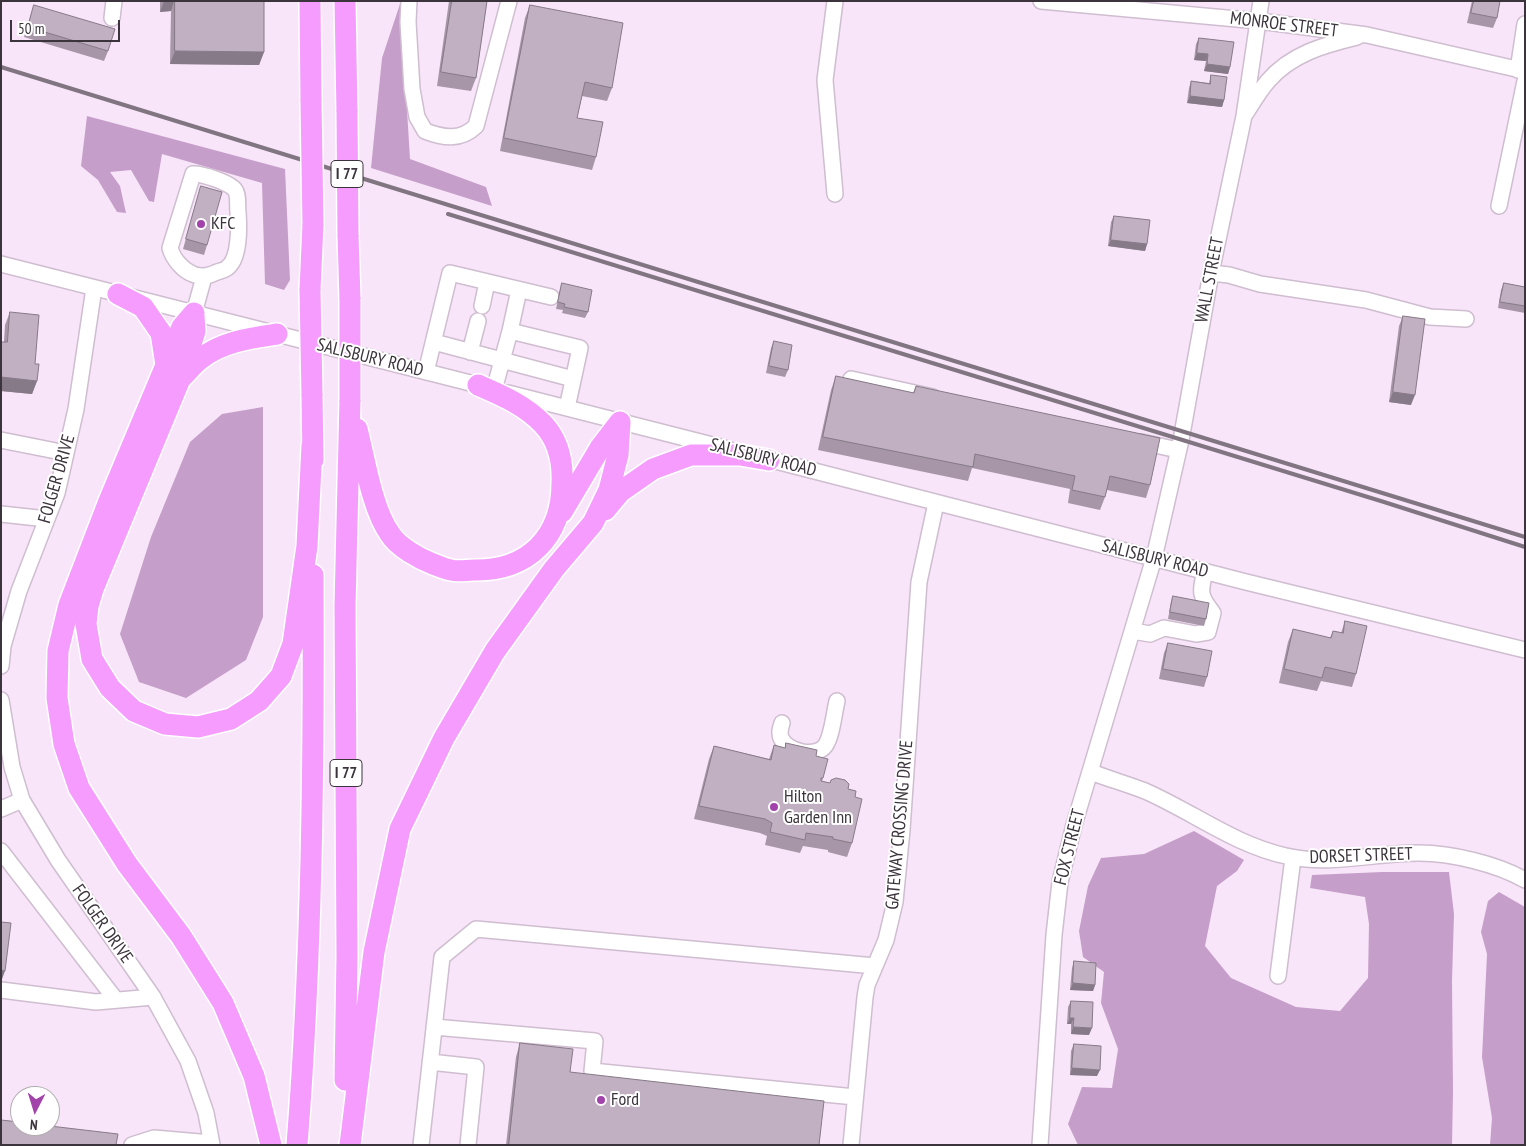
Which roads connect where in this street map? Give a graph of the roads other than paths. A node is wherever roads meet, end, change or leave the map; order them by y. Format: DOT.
graph roads {
  1 [pos="114,1"];
  2 [pos="310,1"];
  3 [pos="345,1"];
  4 [pos="409,1"];
  5 [pos="509,1"];
  6 [pos="835,1"];
  7 [pos="1040,1"];
  8 [pos="1261,1"];
  9 [pos="1142,6"];
  10 [pos="112,18"];
  11 [pos="1259,21"];
  12 [pos="1525,24"];
  13 [pos="1367,35"];
  14 [pos="1522,74"];
  15 [pos="1244,116"];
  16 [pos="835,194"];
  17 [pos="1498,206"];
  18 [pos="1,264"];
  19 [pos="1211,273"];
  20 [pos="204,277"];
  21 [pos="487,282"];
  22 [pos="94,288"];
  23 [pos="519,290"];
  24 [pos="118,294"];
  25 [pos="551,297"];
  26 [pos="482,306"];
  27 [pos="194,313"];
  28 [pos="1466,319"];
  29 [pos="478,321"];
  30 [pos="510,331"];
  31 [pos="277,334"];
  32 [pos="434,342"];
  33 [pos="470,352"];
  34 [pos="501,360"];
  35 [pos="173,372"];
  36 [pos="426,372"];
  37 [pos="573,379"];
  38 [pos="852,379"];
  39 [pos="486,387"];
  40 [pos="350,400"];
  41 [pos="948,400"];
  42 [pos="567,408"];
  43 [pos="620,422"];
  44 [pos="1125,439"];
  45 [pos="1,440"];
  46 [pos="312,446"];
  47 [pos="1178,450"];
  48 [pos="66,454"];
  49 [pos="769,460"];
  50 [pos="936,503"];
  51 [pos="1,514"];
  52 [pos="47,519"];
  53 [pos="556,523"];
  54 [pos="592,523"];
  55 [pos="1154,558"];
  56 [pos="1204,571"];
  57 [pos="1133,631"];
  58 [pos="1525,650"];
  59 [pos="1,666"];
  60 [pos="1,700"];
  61 [pos="837,701"];
  62 [pos="782,723"];
  63 [pos="1091,772"];
  64 [pos="22,800"];
  65 [pos="1,809"];
  66 [pos="1,851"];
  67 [pos="1293,858"];
  68 [pos="1525,880"];
  69 [pos="875,966"];
  70 [pos="1278,976"];
  71 [pos="1,990"];
  72 [pos="153,997"];
  73 [pos="116,1000"];
  74 [pos="434,1027"];
  75 [pos="430,1062"];
  76 [pos="855,1097"];
  77 [pos="211,1144"];
  78 [pos="132,1145"];
  79 [pos="271,1145"];
  80 [pos="297,1145"];
  81 [pos="344,1145"];
  82 [pos="350,1145"];
  83 [pos="421,1145"];
  84 [pos="468,1145"];
  85 [pos="851,1145"];
  86 [pos="1040,1145"];
  1 -- 10 [label="street"];
  2 -- 46 [label="highway, I 77, bridge"];
  3 -- 40 [label="highway, I 77, bridge"];
  4 -- 5 [label="street"];
  6 -- 16 [label="street"];
  7 -- 9 [label="street, MONROE STREET"];
  8 -- 11 [label="street, WALL STREET"];
  9 -- 11 [label="street, MONROE STREET"];
  11 -- 13 [label="street, MONROE STREET"];
  11 -- 15 [label="street, WALL STREET"];
  12 -- 14 [label="street"];
  13 -- 14 [label="street, MONROE STREET"];
  13 -- 15 [label="street"];
  14 -- 17 [label="street"];
  15 -- 19 [label="street, WALL STREET"];
  18 -- 22 [label="street, SALISBURY ROAD"];
  19 -- 28 [label="street"];
  19 -- 47 [label="street, WALL STREET"];
  20 -- 20 [label="street"];
  20 -- 27 [label="street"];
  21 -- 23 [label="street"];
  21 -- 26 [label="street"];
  21 -- 32 [label="street"];
  22 -- 24 [label="street, SALISBURY ROAD"];
  22 -- 48 [label="street, FOLGER DRIVE"];
  23 -- 25 [label="street"];
  23 -- 30 [label="street"];
  24 -- 27 [label="street, SALISBURY ROAD"];
  24 -- 35 [label="highway"];
  27 -- 31 [label="street, SALISBURY ROAD"];
  27 -- 35 [label="highway"];
  29 -- 33 [label="street"];
  30 -- 34 [label="street"];
  30 -- 37 [label="street"];
  31 -- 35 [label="highway"];
  31 -- 36 [label="street, SALISBURY ROAD"];
  32 -- 33 [label="street"];
  32 -- 36 [label="street"];
  33 -- 34 [label="street"];
  34 -- 37 [label="street"];
  34 -- 39 [label="street"];
  35 -- 46 [label="highway"];
  35 -- 79 [label="highway"];
  36 -- 39 [label="street, SALISBURY ROAD"];
  37 -- 42 [label="street"];
  38 -- 41 [label="street"];
  39 -- 42 [label="street, SALISBURY ROAD"];
  39 -- 53 [label="highway"];
  40 -- 53 [label="highway"];
  40 -- 81 [label="highway, I 77"];
  42 -- 43 [label="street, SALISBURY ROAD"];
  43 -- 49 [label="street, SALISBURY ROAD"];
  43 -- 53 [label="highway"];
  43 -- 54 [label="highway"];
  44 -- 47 [label="street"];
  45 -- 48 [label="street"];
  46 -- 80 [label="highway, I 77"];
  47 -- 55 [label="street, WALL STREET"];
  48 -- 52 [label="street, FOLGER DRIVE"];
  49 -- 50 [label="street, SALISBURY ROAD"];
  49 -- 54 [label="highway"];
  50 -- 55 [label="street, SALISBURY ROAD"];
  50 -- 69 [label="street, GATEWAY CROSSING DRIVE"];
  51 -- 52 [label="street"];
  52 -- 59 [label="street, FOLGER DRIVE"];
  54 -- 82 [label="highway"];
  55 -- 56 [label="street, SALISBURY ROAD"];
  55 -- 57 [label="street, FOX STREET"];
  56 -- 57 [label="street"];
  56 -- 58 [label="street, SALISBURY ROAD"];
  57 -- 63 [label="street, FOX STREET"];
  60 -- 64 [label="street, FOLGER DRIVE"];
  61 -- 62 [label="street"];
  63 -- 67 [label="street, DORSET STREET"];
  63 -- 86 [label="street, FOX STREET"];
  64 -- 65 [label="street"];
  64 -- 72 [label="street, FOLGER DRIVE"];
  66 -- 73 [label="street"];
  67 -- 68 [label="street, DORSET STREET"];
  67 -- 70 [label="street"];
  69 -- 74 [label="street"];
  69 -- 76 [label="street, GATEWAY CROSSING DRIVE"];
  71 -- 73 [label="street"];
  72 -- 73 [label="street"];
  72 -- 77 [label="street, FOLGER DRIVE"];
  74 -- 75 [label="street"];
  74 -- 76 [label="street"];
  75 -- 83 [label="street"];
  75 -- 84 [label="street"];
  76 -- 85 [label="street, GATEWAY CROSSING DRIVE"];
  77 -- 78 [label="street"];
}
